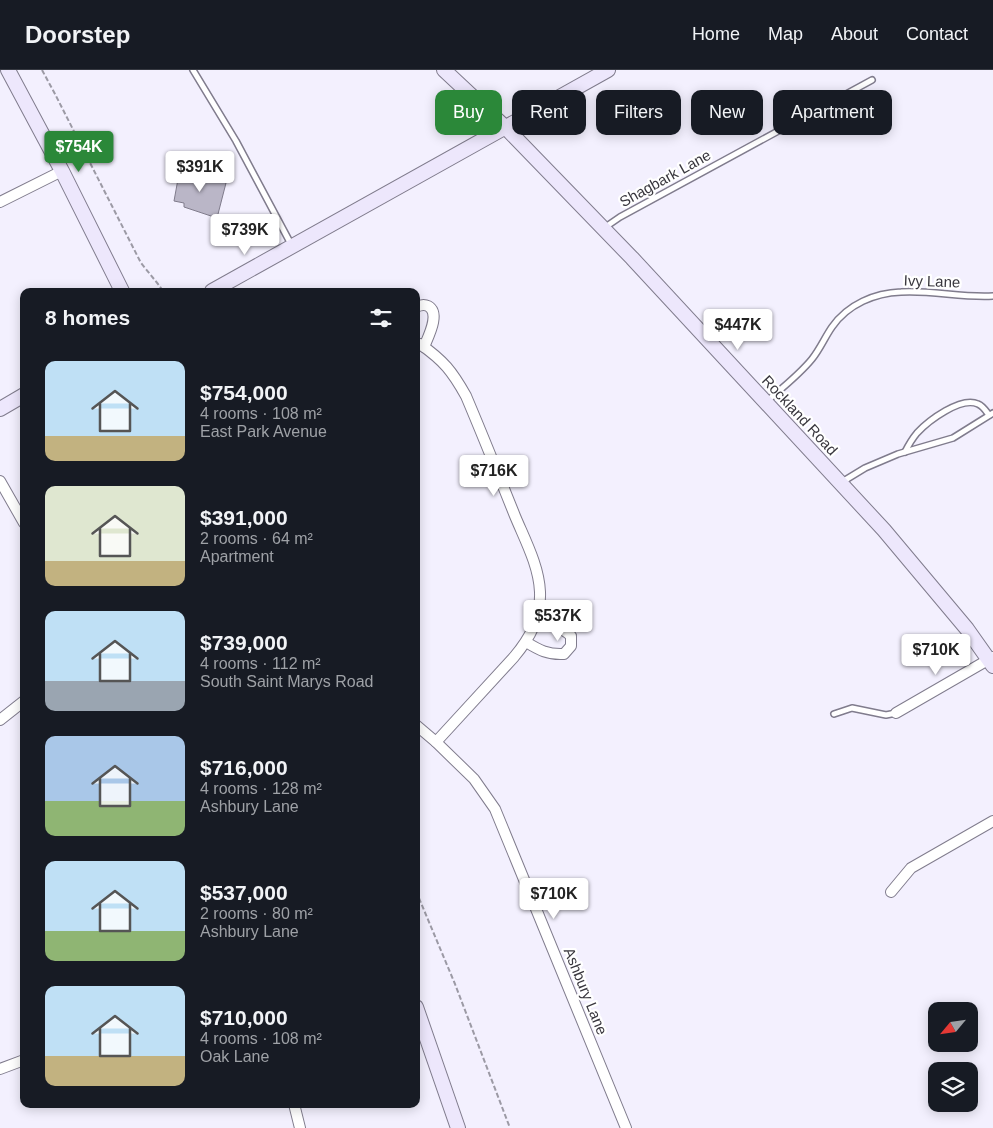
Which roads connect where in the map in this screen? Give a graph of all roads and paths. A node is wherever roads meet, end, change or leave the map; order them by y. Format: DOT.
graph roads {
  1 [pos="8,70"];
  2 [pos="42,70"];
  3 [pos="193,70"];
  4 [pos="444,70"];
  5 [pos="608,70"];
  6 [pos="872,80"];
  7 [pos="506,128"];
  8 [pos="62,171"];
  9 [pos="0,202"];
  10 [pos="603,229"];
  11 [pos="293,247"];
  12 [pos="120,288"];
  13 [pos="161,288"];
  14 [pos="218,288"];
  15 [pos="993,296"];
  16 [pos="420,306"];
  17 [pos="420,345"];
  18 [pos="20,397"];
  19 [pos="766,402"];
  20 [pos="0,409"];
  21 [pos="991,414"];
  22 [pos="904,453"];
  23 [pos="0,481"];
  24 [pos="840,483"];
  25 [pos="20,516"];
  26 [pos="535,624"];
  27 [pos="526,642"];
  28 [pos="992,661"];
  29 [pos="20,704"];
  30 [pos="896,713"];
  31 [pos="834,714"];
  32 [pos="0,720"];
  33 [pos="420,728"];
  34 [pos="436,742"];
  35 [pos="993,821"];
  36 [pos="891,892"];
  37 [pos="420,900"];
  38 [pos="420,1019"];
  39 [pos="20,1062"];
  40 [pos="0,1069"];
  41 [pos="295,1108"];
  42 [pos="300,1128"];
  43 [pos="458,1128"];
  44 [pos="510,1128"];
  45 [pos="626,1128"];
  1 -- 8 [label="main road"];
  2 -- 13 [label="path"];
  3 -- 11 [label="lane"];
  4 -- 7 [label="main road, Rockland Road"];
  5 -- 7 [label="main road"];
  6 -- 10 [label="lane, Shagbark Lane"];
  7 -- 10 [label="main road, Rockland Road"];
  7 -- 11 [label="main road"];
  8 -- 9 [label="street"];
  8 -- 12 [label="main road"];
  10 -- 19 [label="main road, Rockland Road"];
  11 -- 14 [label="main road"];
  15 -- 19 [label="lane, Ivy Lane"];
  16 -- 17 [label="street"];
  17 -- 26 [label="street"];
  18 -- 20 [label="main road"];
  19 -- 24 [label="main road, Rockland Road"];
  21 -- 22 [label="lane"];
  21 -- 22 [label="lane"];
  22 -- 24 [label="lane"];
  23 -- 25 [label="street"];
  24 -- 28 [label="main road, Rockland Road"];
  26 -- 27 [label="street"];
  26 -- 27 [label="street"];
  27 -- 34 [label="street"];
  28 -- 30 [label="street"];
  29 -- 32 [label="street"];
  30 -- 31 [label="lane"];
  33 -- 34 [label="street, Ashbury Lane"];
  34 -- 45 [label="street, Ashbury Lane"];
  35 -- 36 [label="street"];
  37 -- 44 [label="path"];
  38 -- 43 [label="main road"];
  39 -- 40 [label="street"];
  41 -- 42 [label="street"];
}
